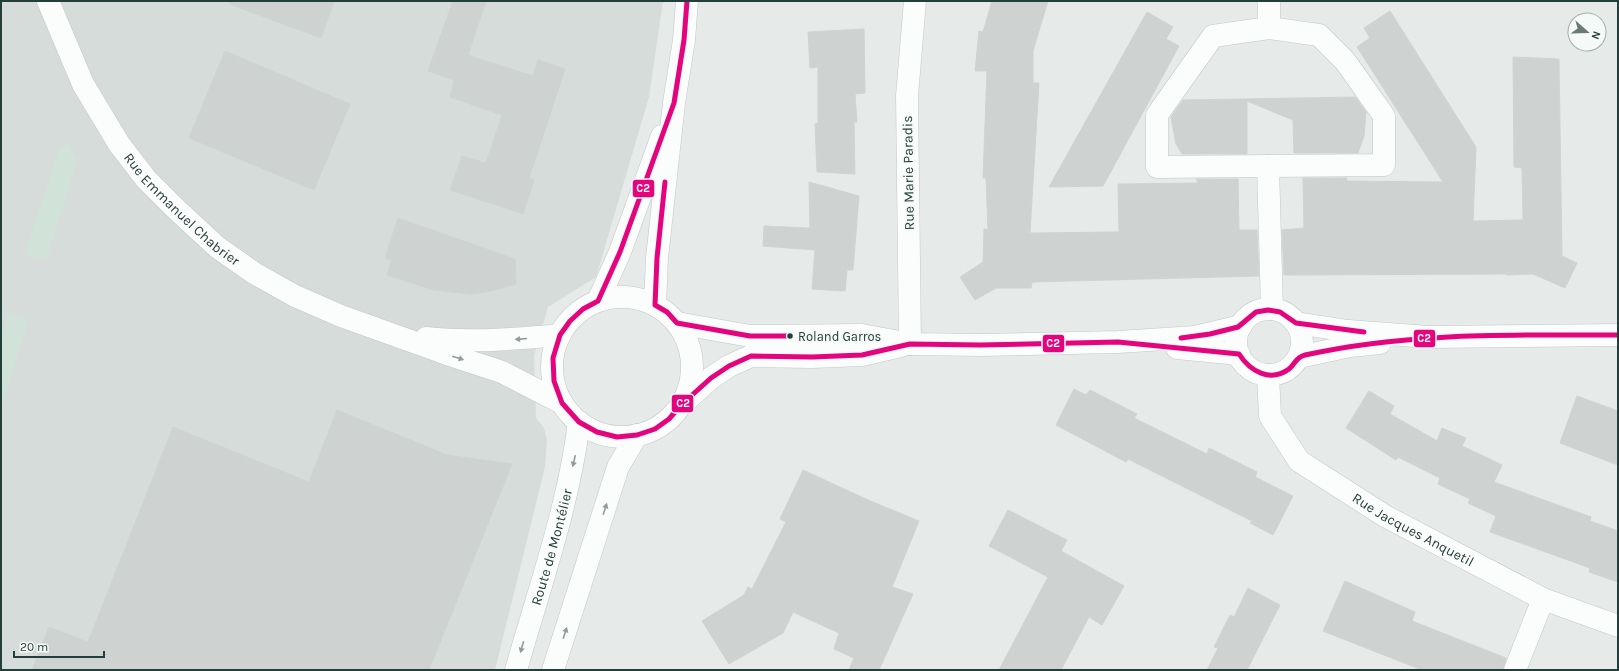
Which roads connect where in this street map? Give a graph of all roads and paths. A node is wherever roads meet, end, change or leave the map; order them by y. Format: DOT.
graph roads {
  1 [pos="48,1"];
  2 [pos="687,1"];
  3 [pos="914,1"];
  4 [pos="1269,1"];
  5 [pos="1269,28"];
  6 [pos="674,103"];
  7 [pos="1268,166"];
  8 [pos="598,301"];
  9 [pos="655,305"];
  10 [pos="1272,309"];
  11 [pos="677,323"];
  12 [pos="1296,323"];
  13 [pos="1241,326"];
  14 [pos="395,335"];
  15 [pos="560,335"];
  16 [pos="1618,335"];
  17 [pos="1429,337"];
  18 [pos="1118,342"];
  19 [pos="910,344"];
  20 [pos="1239,354"];
  21 [pos="1299,357"];
  22 [pos="1268,376"];
  23 [pos="562,403"];
  24 [pos="681,405"];
  25 [pos="579,422"];
  26 [pos="638,435"];
  27 [pos="1542,599"];
  28 [pos="1618,626"];
  29 [pos="516,670"];
  30 [pos="553,670"];
  31 [pos="1515,670"];
  1 -- 14 [label="street, Rue Emmanuel Chabrier"];
  2 -- 6 [label="street"];
  3 -- 19 [label="street, Rue Marie Paradis"];
  4 -- 5 [label="street"];
  5 -- 7 [label="street"];
  5 -- 7 [label="street"];
  6 -- 8 [label="street"];
  6 -- 9 [label="street"];
  7 -- 10 [label="street"];
  8 -- 9 [label="street"];
  8 -- 15 [label="street"];
  9 -- 11 [label="street"];
  10 -- 12 [label="street"];
  10 -- 13 [label="street"];
  11 -- 19 [label="street"];
  11 -- 24 [label="street"];
  12 -- 17 [label="street"];
  12 -- 21 [label="street"];
  13 -- 18 [label="street"];
  13 -- 20 [label="street"];
  15 -- 14 [label="street, Rue Emmanuel Chabrier, one-way"];
  14 -- 23 [label="street, Rue Emmanuel Chabrier, one-way"];
  15 -- 23 [label="street"];
  16 -- 17 [label="street"];
  17 -- 21 [label="street"];
  18 -- 19 [label="street"];
  18 -- 20 [label="street"];
  19 -- 24 [label="street"];
  20 -- 22 [label="street"];
  21 -- 22 [label="street"];
  22 -- 27 [label="street, Rue Jacques Anquetil"];
  23 -- 25 [label="street"];
  24 -- 26 [label="street"];
  25 -- 26 [label="street"];
  25 -- 29 [label="street, Route de Montélier, one-way"];
  30 -- 26 [label="street, one-way"];
  27 -- 28 [label="street, Rue Jacques Anquetil"];
  27 -- 31 [label="street"];
}
